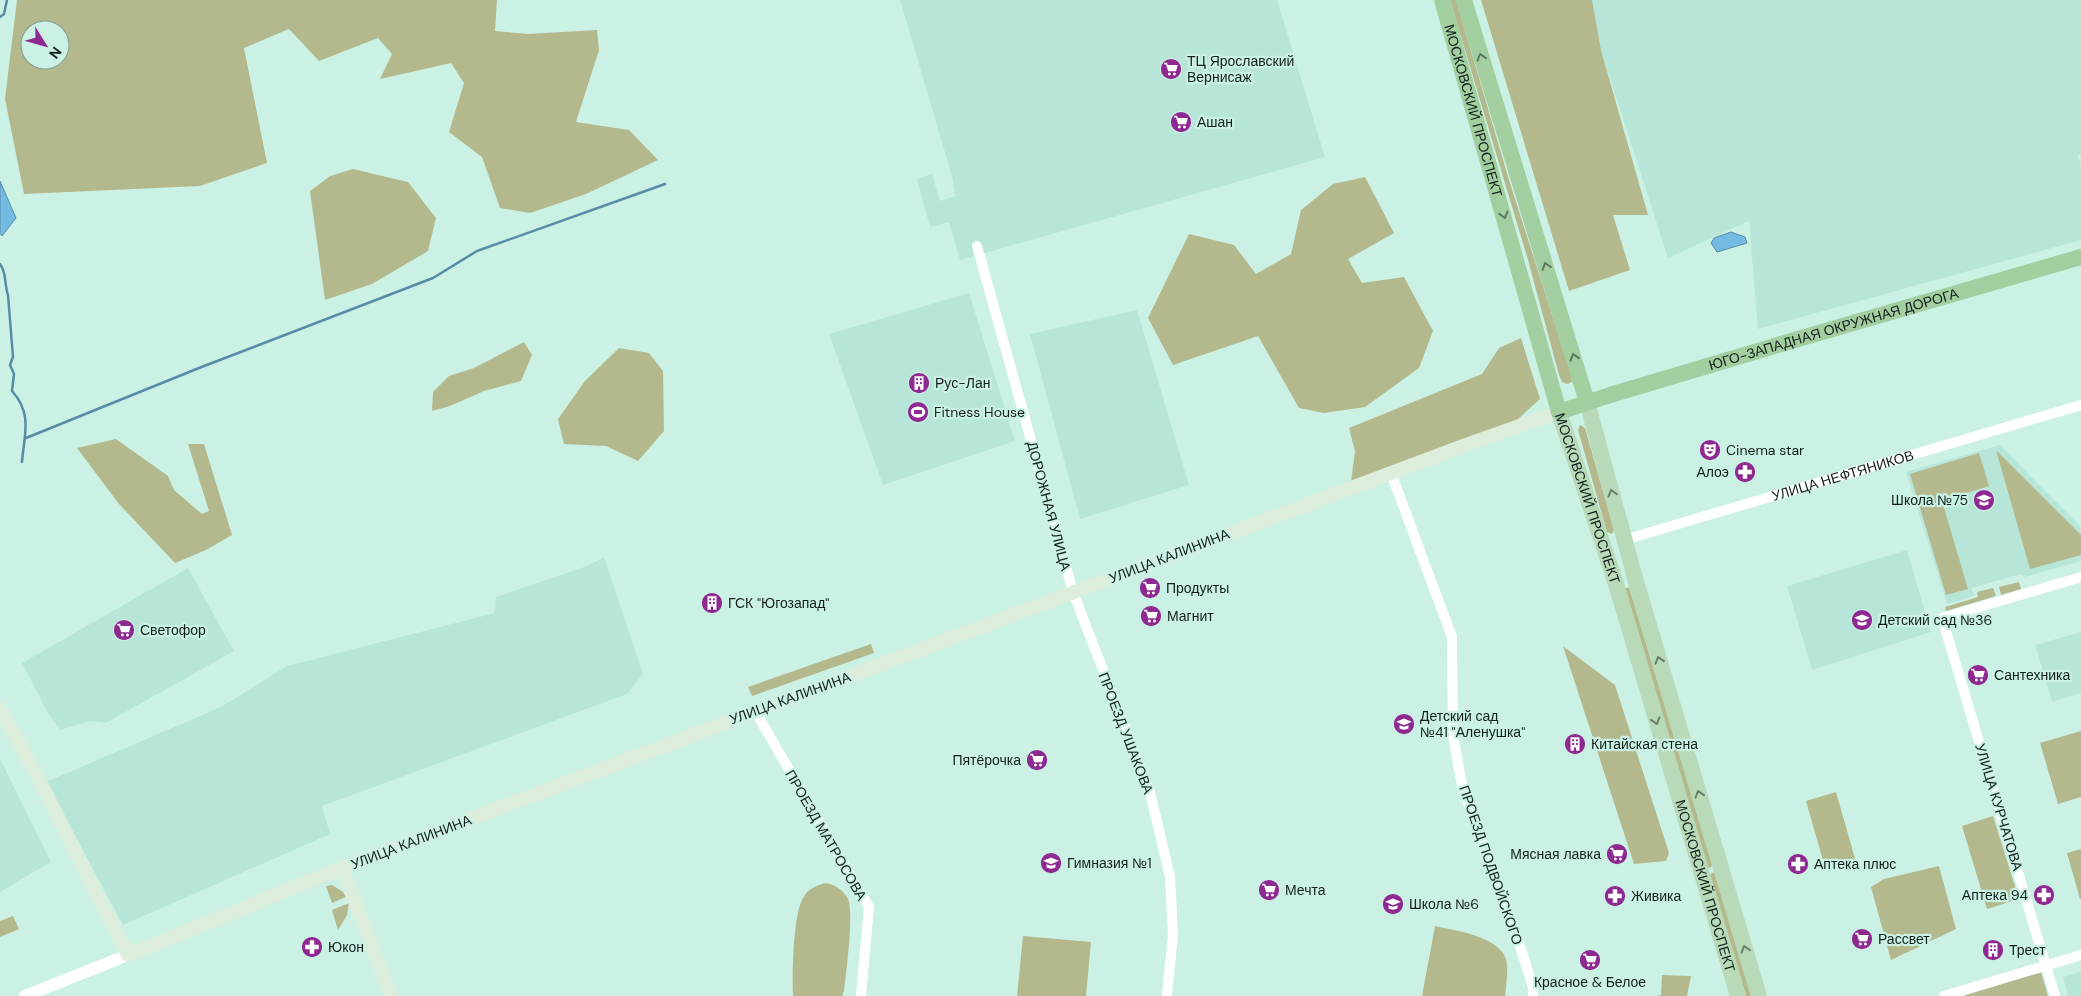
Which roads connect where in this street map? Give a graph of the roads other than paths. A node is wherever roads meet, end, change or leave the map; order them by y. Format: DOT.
graph roads {
  1 [pos="1442,0"];
  2 [pos="1464,0"];
  3 [pos="977,246"];
  4 [pos="2081,257"];
  5 [pos="1588,402"];
  6 [pos="2081,404"];
  7 [pos="1559,412"];
  8 [pos="1391,473"];
  9 [pos="1624,540"];
  10 [pos="1603,546"];
  11 [pos="2081,577"];
  12 [pos="1634,578"];
  13 [pos="1616,584"];
  14 [pos="1073,592"];
  15 [pos="0,708"];
  16 [pos="755,711"];
  17 [pos="342,868"];
  18 [pos="128,955"];
  19 [pos="2081,955"];
  20 [pos="2046,966"];
  21 [pos="25,996"];
  22 [pos="391,996"];
  23 [pos="861,996"];
  24 [pos="1167,996"];
  25 [pos="1533,996"];
  26 [pos="1738,996"];
  27 [pos="1759,996"];
  28 [pos="1944,996"];
  29 [pos="2055,996"];
  1 -- 7 [label="highway, МОСКОВСКИЙ ПРОСПЕКТ, one-way"];
  5 -- 2 [label="highway, МОСКОВСКИЙ ПРОСПЕКТ, one-way"];
  3 -- 14 [label="street, ДОРОЖНАЯ УЛИЦА"];
  4 -- 5 [label="highway, ЮГО-ЗАПАДНАЯ ОКРУЖНАЯ ДОРОГА"];
  5 -- 7 [label="highway, ЮГО-ЗАПАДНАЯ ОКРУЖНАЯ ДОРОГА"];
  9 -- 5 [label="main road, МОСКОВСКИЙ ПРОСПЕКТ, one-way"];
  6 -- 9 [label="street, УЛИЦА НЕФТЯНИКОВ"];
  7 -- 8 [label="main road, УЛИЦА КАЛИНИНА"];
  7 -- 10 [label="main road, МОСКОВСКИЙ ПРОСПЕКТ"];
  8 -- 14 [label="main road, УЛИЦА КАЛИНИНА"];
  8 -- 25 [label="street, ПРОЕЗД ПОДВОЙСКОГО"];
  9 -- 10 [label="main road, УЛИЦА НЕФТЯНИКОВ"];
  9 -- 12 [label="main road, МОСКОВСКИЙ ПРОСПЕКТ"];
  10 -- 13 [label="main road, МОСКОВСКИЙ ПРОСПЕКТ"];
  11 -- 20 [label="street, УЛИЦА КУРЧАТОВА"];
  12 -- 13 [label="main road"];
  27 -- 12 [label="main road, МОСКОВСКИЙ ПРОСПЕКТ, one-way"];
  13 -- 26 [label="main road, МОСКОВСКИЙ ПРОСПЕКТ, one-way"];
  14 -- 16 [label="main road, УЛИЦА КАЛИНИНА"];
  14 -- 24 [label="street, ПРОЕЗД УШАКОВА"];
  15 -- 18 [label="main road"];
  16 -- 17 [label="main road, УЛИЦА КАЛИНИНА"];
  16 -- 23 [label="street, ПРОЕЗД МАТРОСОВА"];
  17 -- 18 [label="main road, УЛИЦА КАЛИНИНА"];
  17 -- 22 [label="main road"];
  18 -- 21 [label="street, УЛИЦА КАЛИНИНА"];
  19 -- 20 [label="street"];
  20 -- 28 [label="street"];
  20 -- 29 [label="street, УЛИЦА КУРЧАТОВА"];
}
